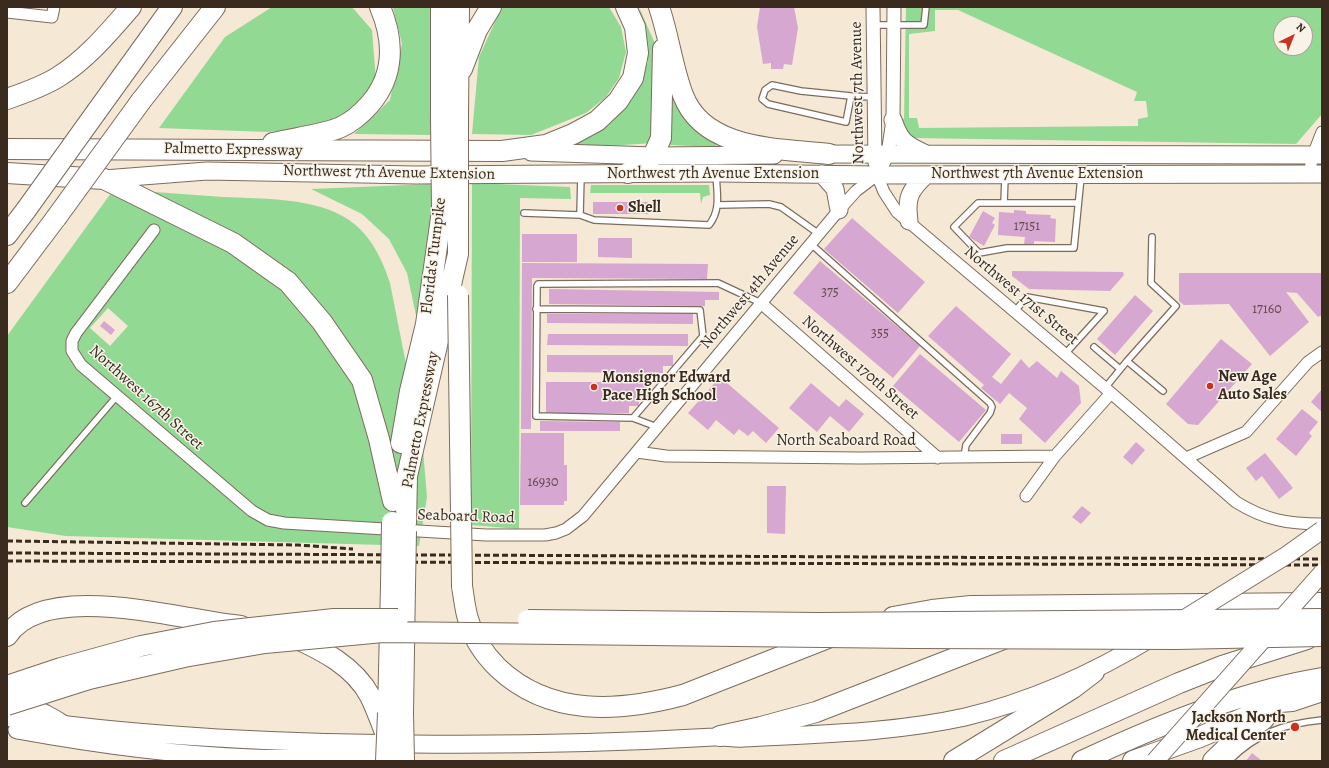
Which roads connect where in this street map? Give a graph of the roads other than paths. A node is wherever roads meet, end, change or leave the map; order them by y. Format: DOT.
graph roads {
  1 [pos="131,7"];
  2 [pos="172,7"];
  3 [pos="215,7"];
  4 [pos="380,7"];
  5 [pos="441,7"];
  6 [pos="459,7"];
  7 [pos="491,7"];
  8 [pos="626,7"];
  9 [pos="873,7"];
  10 [pos="894,7"];
  11 [pos="926,7"];
  12 [pos="7,12"];
  13 [pos="53,12"];
  14 [pos="661,15"];
  15 [pos="893,24"];
  16 [pos="873,25"];
  17 [pos="457,84"];
  18 [pos="852,96"];
  19 [pos="874,97"];
  20 [pos="7,99"];
  21 [pos="450,117"];
  22 [pos="893,120"];
  23 [pos="1322,132"];
  24 [pos="7,149"];
  25 [pos="240,150"];
  26 [pos="502,152"];
  27 [pos="829,154"];
  28 [pos="881,154"];
  29 [pos="928,154"];
  30 [pos="1317,155"];
  31 [pos="653,156"];
  32 [pos="7,173"];
  33 [pos="581,173"];
  34 [pos="628,173"];
  35 [pos="716,173"];
  36 [pos="822,174"];
  37 [pos="1005,174"];
  38 [pos="1081,174"];
  39 [pos="1315,174"];
  40 [pos="877,175"];
  41 [pos="926,175"];
  42 [pos="104,178"];
  43 [pos="1004,203"];
  44 [pos="1078,203"];
  45 [pos="718,205"];
  46 [pos="450,210"];
  47 [pos="840,210"];
  48 [pos="524,212"];
  49 [pos="580,214"];
  50 [pos="909,221"];
  51 [pos="154,230"];
  52 [pos="819,234"];
  53 [pos="7,235"];
  54 [pos="1152,237"];
  55 [pos="810,244"];
  56 [pos="458,254"];
  57 [pos="7,283"];
  58 [pos="761,304"];
  59 [pos="536,309"];
  60 [pos="1015,311"];
  61 [pos="1094,347"];
  62 [pos="1322,352"];
  63 [pos="1065,354"];
  64 [pos="1127,361"];
  65 [pos="1120,370"];
  66 [pos="1108,390"];
  67 [pos="1163,391"];
  68 [pos="116,396"];
  69 [pos="633,418"];
  70 [pos="658,427"];
  71 [pos="637,452"];
  72 [pos="1055,456"];
  73 [pos="964,457"];
  74 [pos="938,458"];
  75 [pos="1186,458"];
  76 [pos="1026,496"];
  77 [pos="393,501"];
  78 [pos="25,503"];
  79 [pos="260,516"];
  80 [pos="399,522"];
  81 [pos="1322,524"];
  82 [pos="1322,530"];
  83 [pos="1322,573"];
  84 [pos="1322,603"];
  85 [pos="1134,604"];
  86 [pos="1322,619"];
  87 [pos="1322,635"];
  88 [pos="7,636"];
  89 [pos="1094,672"];
  90 [pos="1322,678"];
  91 [pos="7,686"];
  92 [pos="7,691"];
  93 [pos="1322,692"];
  94 [pos="1292,701"];
  95 [pos="7,705"];
  96 [pos="389,713"];
  97 [pos="7,718"];
  98 [pos="1322,720"];
  99 [pos="62,725"];
  100 [pos="7,728"];
  101 [pos="720,736"];
  102 [pos="386,761"];
  103 [pos="404,761"];
  104 [pos="408,761"];
  105 [pos="412,761"];
  106 [pos="954,761"];
  107 [pos="1004,761"];
  108 [pos="1082,761"];
  109 [pos="1133,761"];
  110 [pos="1155,761"];
  111 [pos="1213,761"];
  112 [pos="1229,761"];
  1 -- 20 [label="highway"];
  2 -- 53 [label="highway, bridge"];
  3 -- 57 [label="highway, bridge"];
  4 -- 25 [label="highway"];
  5 -- 21 [label="highway"];
  6 -- 17 [label="highway"];
  7 -- 17 [label="highway"];
  8 -- 26 [label="highway, Palmetto Expressway"];
  9 -- 16 [label="street, Northwest 7th Avenue"];
  10 -- 15 [label="street, Northwest 7th Avenue"];
  11 -- 15 [label="lane"];
  12 -- 13 [label="street"];
  14 -- 27 [label="highway"];
  14 -- 31 [label="highway"];
  15 -- 16 [label="lane"];
  15 -- 22 [label="street, Northwest 7th Avenue"];
  16 -- 19 [label="street, Northwest 7th Avenue"];
  17 -- 21 [label="highway, Palmetto Expressway"];
  18 -- 18 [label="lane"];
  18 -- 19 [label="lane"];
  19 -- 28 [label="street, Northwest 7th Avenue"];
  21 -- 46 [label="highway, Palmetto Expressway, bridge"];
  22 -- 28 [label="street, Northwest 7th Avenue"];
  22 -- 29 [label="main road"];
  23 -- 30 [label="street"];
  24 -- 25 [label="highway, Palmetto Expressway"];
  25 -- 26 [label="highway, Palmetto Expressway"];
  26 -- 31 [label="main road, Northwest 7th Avenue Extension"];
  27 -- 28 [label="main road, Northwest 7th Avenue Extension"];
  27 -- 31 [label="main road, Northwest 7th Avenue Extension"];
  28 -- 29 [label="main road, Northwest 7th Avenue Extension"];
  28 -- 40 [label="street, Northwest 7th Avenue"];
  29 -- 30 [label="main road, Northwest 7th Avenue Extension"];
  30 -- 39 [label="street"];
  31 -- 34 [label="highway"];
  32 -- 42 [label="highway"];
  33 -- 34 [label="main road, Northwest 7th Avenue Extension"];
  33 -- 42 [label="main road, Northwest 7th Avenue Extension"];
  33 -- 49 [label="lane"];
  34 -- 35 [label="main road, Northwest 7th Avenue Extension"];
  35 -- 36 [label="main road, Northwest 7th Avenue Extension"];
  35 -- 45 [label="lane"];
  36 -- 40 [label="main road, Northwest 7th Avenue Extension"];
  36 -- 47 [label="main road"];
  37 -- 38 [label="main road, Northwest 7th Avenue Extension"];
  37 -- 41 [label="main road, Northwest 7th Avenue Extension"];
  37 -- 43 [label="lane"];
  38 -- 39 [label="main road, Northwest 7th Avenue Extension"];
  38 -- 44 [label="lane"];
  40 -- 41 [label="main road, Northwest 7th Avenue Extension"];
  40 -- 47 [label="street, Northwest 4th Avenue"];
  40 -- 50 [label="street, Northwest 171st Street"];
  41 -- 50 [label="main road"];
  42 -- 77 [label="highway"];
  43 -- 44 [label="lane"];
  43 -- 44 [label="lane"];
  45 -- 49 [label="lane"];
  45 -- 52 [label="lane"];
  46 -- 56 [label="highway, Palmetto Expressway"];
  46 -- 77 [label="highway, Florida's Turnpike"];
  47 -- 52 [label="street, Northwest 4th Avenue"];
  48 -- 49 [label="lane"];
  50 -- 60 [label="street, Northwest 171st Street"];
  51 -- 68 [label="street, Northwest 167th Street"];
  52 -- 55 [label="street, Northwest 4th Avenue"];
  54 -- 64 [label="lane"];
  55 -- 58 [label="street, Northwest 4th Avenue"];
  55 -- 73 [label="lane"];
  56 -- 80 [label="highway, Palmetto Expressway"];
  56 -- 85 [label="highway, bridge"];
  58 -- 59 [label="lane"];
  58 -- 70 [label="street, Northwest 4th Avenue"];
  58 -- 74 [label="street, Northwest 170th Street"];
  59 -- 69 [label="lane"];
  59 -- 69 [label="lane"];
  60 -- 63 [label="street, Northwest 171st Street"];
  60 -- 63 [label="lane"];
  61 -- 65 [label="lane"];
  62 -- 75 [label="street"];
  63 -- 66 [label="street, Northwest 171st Street"];
  64 -- 65 [label="lane"];
  64 -- 67 [label="lane"];
  65 -- 66 [label="lane"];
  66 -- 72 [label="street"];
  66 -- 75 [label="street, Northwest 171st Street"];
  68 -- 78 [label="lane"];
  68 -- 79 [label="street, Northwest 167th Street"];
  69 -- 70 [label="lane"];
  70 -- 71 [label="street, Northwest 4th Avenue"];
  71 -- 74 [label="street, North Seaboard Road"];
  71 -- 79 [label="street, Seaboard Road"];
  72 -- 73 [label="street, North Seaboard Road"];
  72 -- 76 [label="street"];
  73 -- 74 [label="street, North Seaboard Road"];
  75 -- 81 [label="street, Northwest 171st Street"];
  77 -- 80 [label="highway, Palmetto Expressway"];
  80 -- 96 [label="highway, bridge"];
  82 -- 89 [label="main road, bridge"];
  83 -- 110 [label="main road, bridge"];
  84 -- 85 [label="highway"];
  85 -- 101 [label="highway"];
  86 -- 91 [label="highway, bridge"];
  87 -- 95 [label="highway, bridge"];
  87 -- 107 [label="highway"];
  88 -- 96 [label="highway"];
  89 -- 101 [label="main road"];
  89 -- 106 [label="highway"];
  90 -- 108 [label="highway"];
  92 -- 99 [label="highway"];
  93 -- 94 [label="highway"];
  94 -- 109 [label="highway"];
  94 -- 111 [label="highway"];
  96 -- 102 [label="highway, bridge"];
  96 -- 103 [label="highway, bridge"];
  97 -- 99 [label="main road"];
  98 -- 112 [label="lane"];
  99 -- 101 [label="main road"];
  100 -- 104 [label="main road"];
  103 -- 104 [label="highway"];
  104 -- 105 [label="highway"];
}
